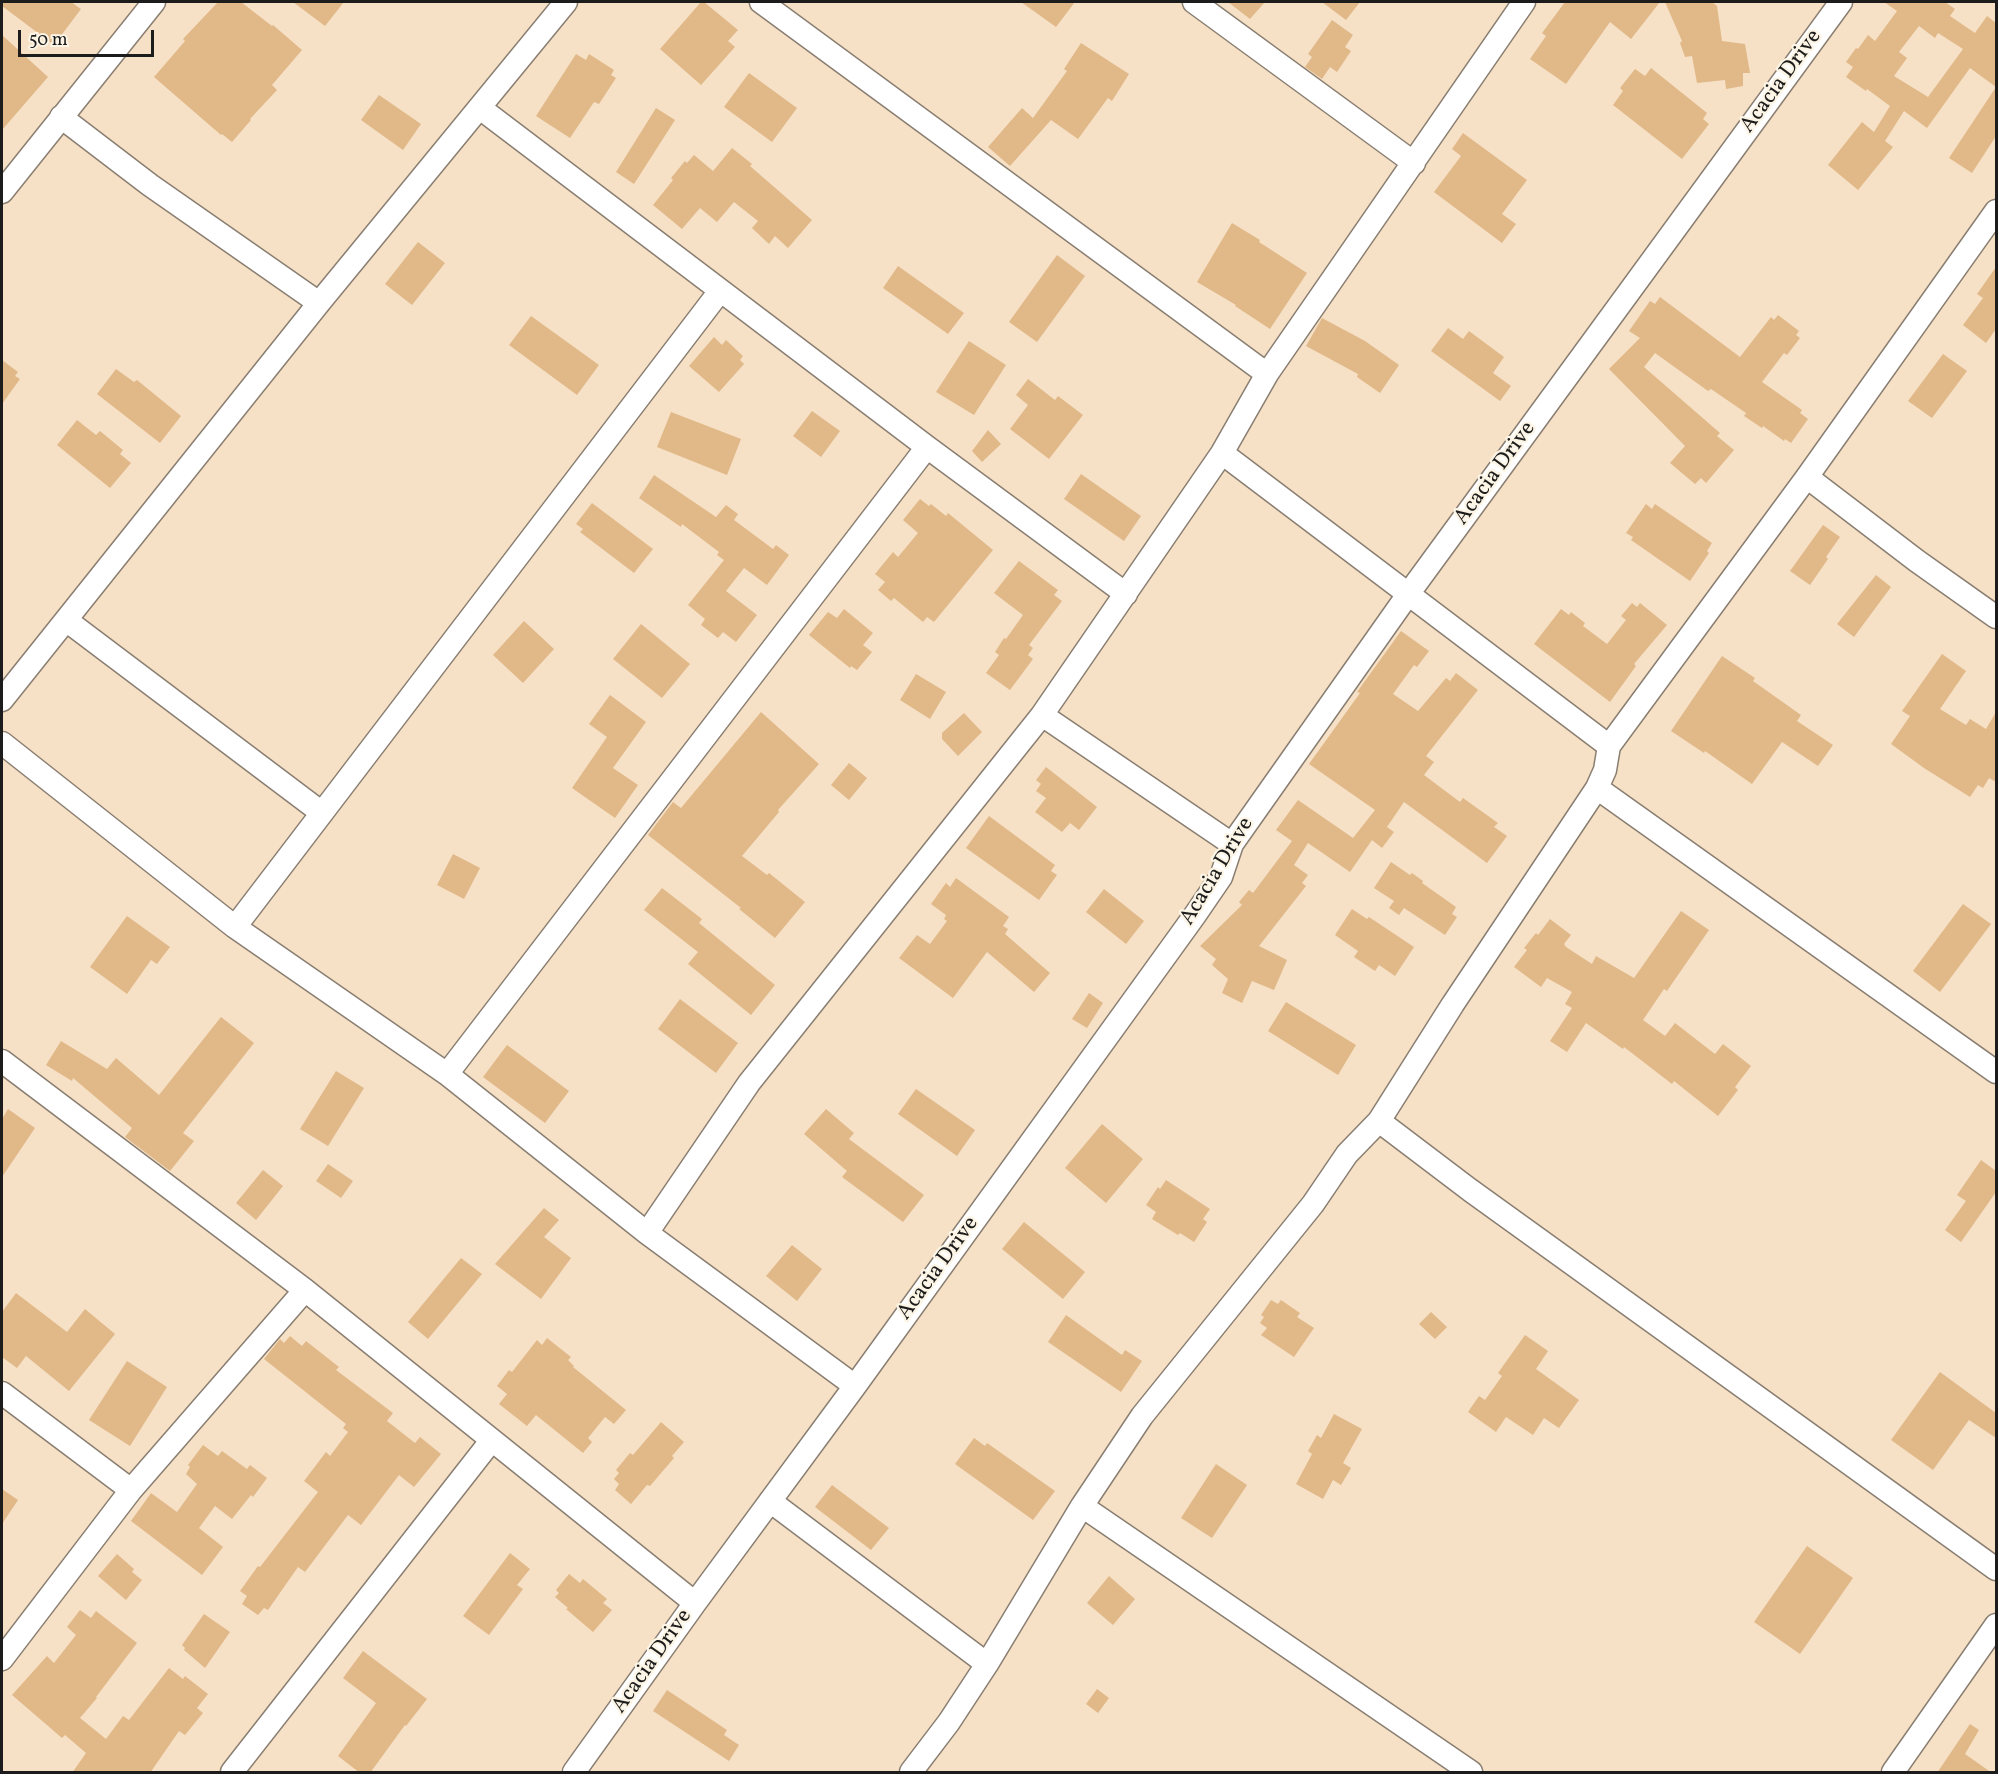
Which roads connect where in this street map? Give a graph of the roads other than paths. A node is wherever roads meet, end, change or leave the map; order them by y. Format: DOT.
graph roads {
  1 [pos="154,2"];
  2 [pos="566,2"];
  3 [pos="760,2"];
  4 [pos="1194,2"];
  5 [pos="1524,2"];
  6 [pos="1841,2"];
  7 [pos="480,108"];
  8 [pos="61,117"];
  9 [pos="1414,163"];
  10 [pos="2,192"];
  11 [pos="1996,211"];
  12 [pos="720,291"];
  13 [pos="319,303"];
  14 [pos="1267,374"];
  15 [pos="927,447"];
  16 [pos="1222,453"];
  17 [pos="1807,477"];
  18 [pos="1409,593"];
  19 [pos="1126,594"];
  20 [pos="1996,617"];
  21 [pos="66,620"];
  22 [pos="2,700"];
  23 [pos="1042,715"];
  24 [pos="2,743"];
  25 [pos="1609,746"];
  26 [pos="1597,788"];
  27 [pos="322,813"];
  28 [pos="1232,844"];
  29 [pos="235,927"];
  30 [pos="2,1061"];
  31 [pos="1996,1072"];
  32 [pos="447,1074"];
  33 [pos="1379,1120"];
  34 [pos="647,1233"];
  35 [pos="304,1290"];
  36 [pos="855,1386"];
  37 [pos="2,1394"];
  38 [pos="491,1441"];
  39 [pos="131,1490"];
  40 [pos="770,1501"];
  41 [pos="1082,1506"];
  42 [pos="1996,1569"];
  43 [pos="694,1603"];
  44 [pos="1996,1625"];
  45 [pos="2,1659"];
  46 [pos="987,1664"];
  47 [pos="232,1773"];
  48 [pos="574,1773"];
  49 [pos="911,1773"];
  50 [pos="1471,1773"];
  51 [pos="1893,1773"];
  1 -- 8 [label="street"];
  2 -- 7 [label="street"];
  3 -- 14 [label="street"];
  4 -- 9 [label="street"];
  5 -- 9 [label="street"];
  6 -- 18 [label="street, Acacia Drive"];
  7 -- 12 [label="street"];
  7 -- 13 [label="street"];
  8 -- 10 [label="street"];
  8 -- 13 [label="street"];
  9 -- 14 [label="street"];
  11 -- 17 [label="street"];
  12 -- 15 [label="street"];
  12 -- 27 [label="street"];
  13 -- 21 [label="street"];
  14 -- 16 [label="street"];
  15 -- 19 [label="street"];
  15 -- 32 [label="street"];
  16 -- 18 [label="street"];
  16 -- 19 [label="street"];
  17 -- 20 [label="street"];
  17 -- 25 [label="street"];
  18 -- 25 [label="street"];
  18 -- 28 [label="street, Acacia Drive"];
  19 -- 23 [label="street"];
  21 -- 22 [label="street"];
  21 -- 27 [label="street"];
  23 -- 28 [label="street"];
  23 -- 34 [label="street"];
  24 -- 29 [label="street"];
  25 -- 26 [label="street"];
  26 -- 31 [label="street"];
  26 -- 33 [label="street"];
  27 -- 29 [label="street"];
  28 -- 36 [label="street, Acacia Drive"];
  29 -- 32 [label="street"];
  30 -- 35 [label="street"];
  32 -- 34 [label="street"];
  33 -- 41 [label="street"];
  33 -- 42 [label="street"];
  34 -- 36 [label="street"];
  35 -- 38 [label="street"];
  35 -- 39 [label="street"];
  36 -- 40 [label="street, Acacia Drive"];
  37 -- 39 [label="street"];
  38 -- 43 [label="street"];
  38 -- 47 [label="street"];
  39 -- 45 [label="street"];
  40 -- 43 [label="street, Acacia Drive"];
  40 -- 46 [label="street"];
  41 -- 46 [label="street"];
  41 -- 50 [label="street"];
  43 -- 48 [label="street, Acacia Drive"];
  44 -- 51 [label="street"];
  46 -- 49 [label="street"];
}
